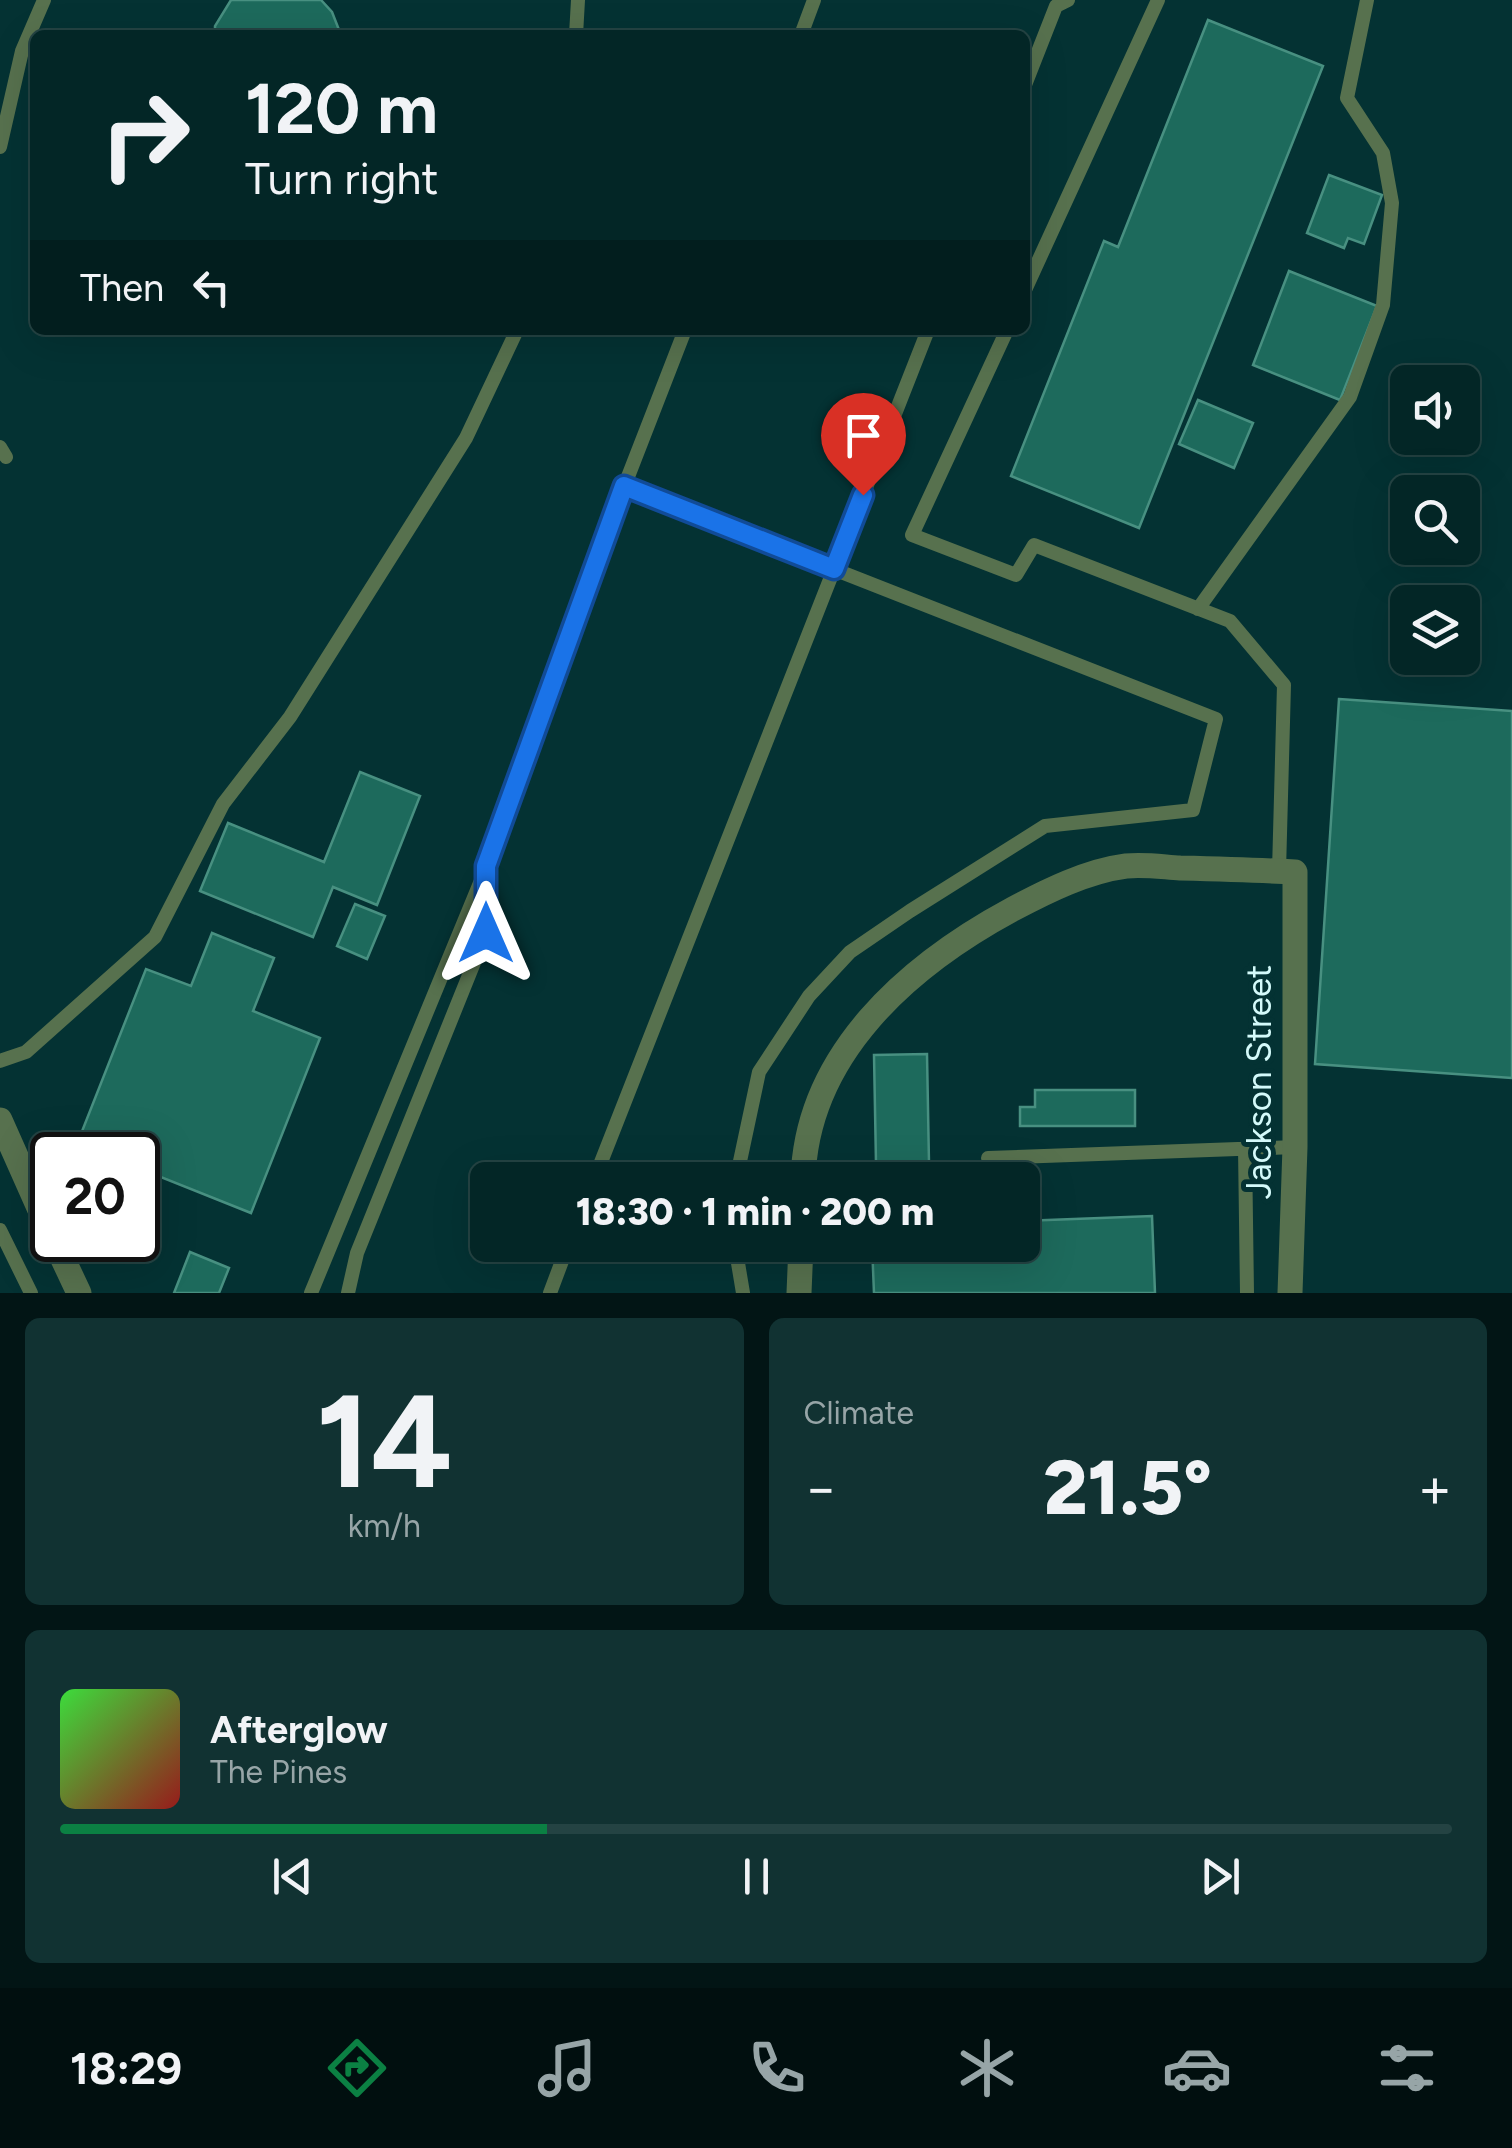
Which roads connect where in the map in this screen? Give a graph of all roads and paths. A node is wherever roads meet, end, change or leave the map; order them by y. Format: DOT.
graph roads {
  1 [pos="44,0"];
  2 [pos="578,0"];
  3 [pos="814,0"];
  4 [pos="1068,0"];
  5 [pos="1158,0"];
  6 [pos="1367,0"];
  7 [pos="31,30"];
  8 [pos="576,30"];
  9 [pos="802,30"];
  10 [pos="30,32"];
  11 [pos="1030,72"];
  12 [pos="0,146"];
  13 [pos="1030,279"];
  14 [pos="514,335"];
  15 [pos="683,335"];
  16 [pos="926,335"];
  17 [pos="1004,335"];
  18 [pos="624,486"];
  19 [pos="834,569"];
  20 [pos="1198,609"];
  21 [pos="486,866"];
  22 [pos="1287,872"];
  23 [pos="0,1062"];
  24 [pos="0,1120"];
  25 [pos="1295,1147"];
  26 [pos="1245,1148"];
  27 [pos="988,1158"];
  28 [pos="601,1162"];
  29 [pos="740,1162"];
  30 [pos="803,1162"];
  31 [pos="30,1187"];
  32 [pos="0,1230"];
  33 [pos="64,1262"];
  34 [pos="562,1262"];
  35 [pos="738,1262"];
  36 [pos="801,1262"];
  37 [pos="31,1293"];
  38 [pos="79,1293"];
  39 [pos="311,1293"];
  40 [pos="348,1293"];
  41 [pos="550,1293"];
  42 [pos="743,1293"];
  43 [pos="800,1293"];
  44 [pos="1247,1293"];
  45 [pos="1290,1293"];
  1 -- 7 [label="lane"];
  2 -- 8 [label="lane"];
  3 -- 9 [label="lane"];
  4 -- 11 [label="lane"];
  5 -- 13 [label="lane"];
  6 -- 20 [label="lane"];
  10 -- 12 [label="lane"];
  14 -- 23 [label="lane"];
  15 -- 18 [label="lane"];
  16 -- 19 [label="lane"];
  17 -- 20 [label="lane"];
  18 -- 19 [label="lane"];
  18 -- 21 [label="lane"];
  19 -- 28 [label="lane"];
  19 -- 29 [label="lane"];
  20 -- 22 [label="lane"];
  21 -- 39 [label="lane"];
  21 -- 40 [label="lane"];
  22 -- 25 [label="street, Jackson Street"];
  22 -- 30 [label="street"];
  24 -- 31 [label="street"];
  25 -- 26 [label="lane"];
  25 -- 45 [label="street, Jackson Street"];
  26 -- 27 [label="lane"];
  26 -- 44 [label="lane"];
  32 -- 37 [label="lane"];
  33 -- 38 [label="street"];
  34 -- 41 [label="lane"];
  35 -- 42 [label="lane"];
  36 -- 43 [label="street"];
}
